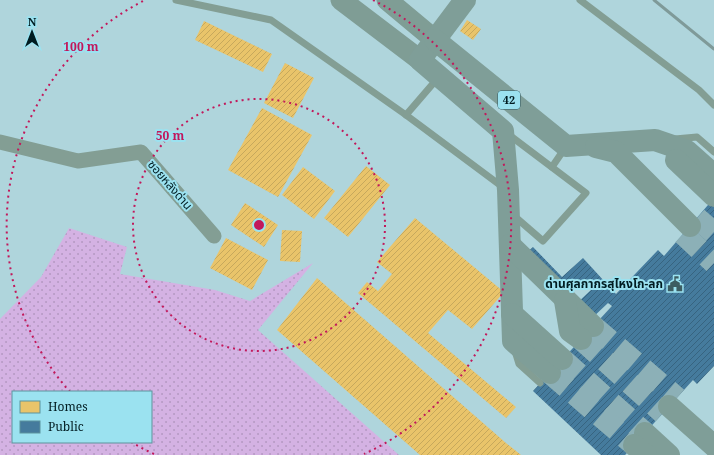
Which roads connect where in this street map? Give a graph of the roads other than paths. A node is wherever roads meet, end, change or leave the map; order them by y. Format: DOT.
graph roads {
  1 [pos="176,0"];
  2 [pos="341,0"];
  3 [pos="387,0"];
  4 [pos="465,0"];
  5 [pos="580,0"];
  6 [pos="435,40"];
  7 [pos="420,60"];
  8 [pos="442,74"];
  9 [pos="714,105"];
  10 [pos="406,116"];
  11 [pos="503,130"];
  12 [pos="655,140"];
  13 [pos="0,142"];
  14 [pos="566,146"];
  15 [pos="589,146"];
  16 [pos="714,152"];
  17 [pos="552,167"];
  18 [pos="714,175"];
  19 [pos="714,196"];
  20 [pos="508,201"];
  21 [pos="214,236"];
  22 [pos="510,245"];
  23 [pos="512,314"];
  24 [pos="577,324"];
  25 [pos="714,430"];
  26 [pos="642,444"];
  27 [pos="714,446"];
  28 [pos="669,455"];
  1 -- 10 [label="lane"];
  2 -- 7 [label="main road"];
  3 -- 6 [label="main road"];
  4 -- 6 [label="highway"];
  5 -- 9 [label="lane"];
  6 -- 7 [label="highway"];
  6 -- 14 [label="highway, 42"];
  7 -- 8 [label="highway, 42"];
  8 -- 10 [label="lane"];
  8 -- 11 [label="highway, 42"];
  10 -- 20 [label="lane"];
  11 -- 17 [label="lane"];
  11 -- 20 [label="highway"];
  12 -- 15 [label="highway"];
  12 -- 16 [label="lane"];
  12 -- 18 [label="highway"];
  12 -- 19 [label="highway"];
  13 -- 21 [label="street, ซอยหลังด่าน"];
  14 -- 15 [label="highway"];
  14 -- 17 [label="lane"];
  15 -- 15 [label="highway"];
  17 -- 20 [label="lane"];
  20 -- 22 [label="highway"];
  22 -- 23 [label="highway"];
  22 -- 24 [label="highway"];
  23 -- 23 [label="highway"];
  25 -- 27 [label="highway"];
  26 -- 28 [label="highway"];
}
